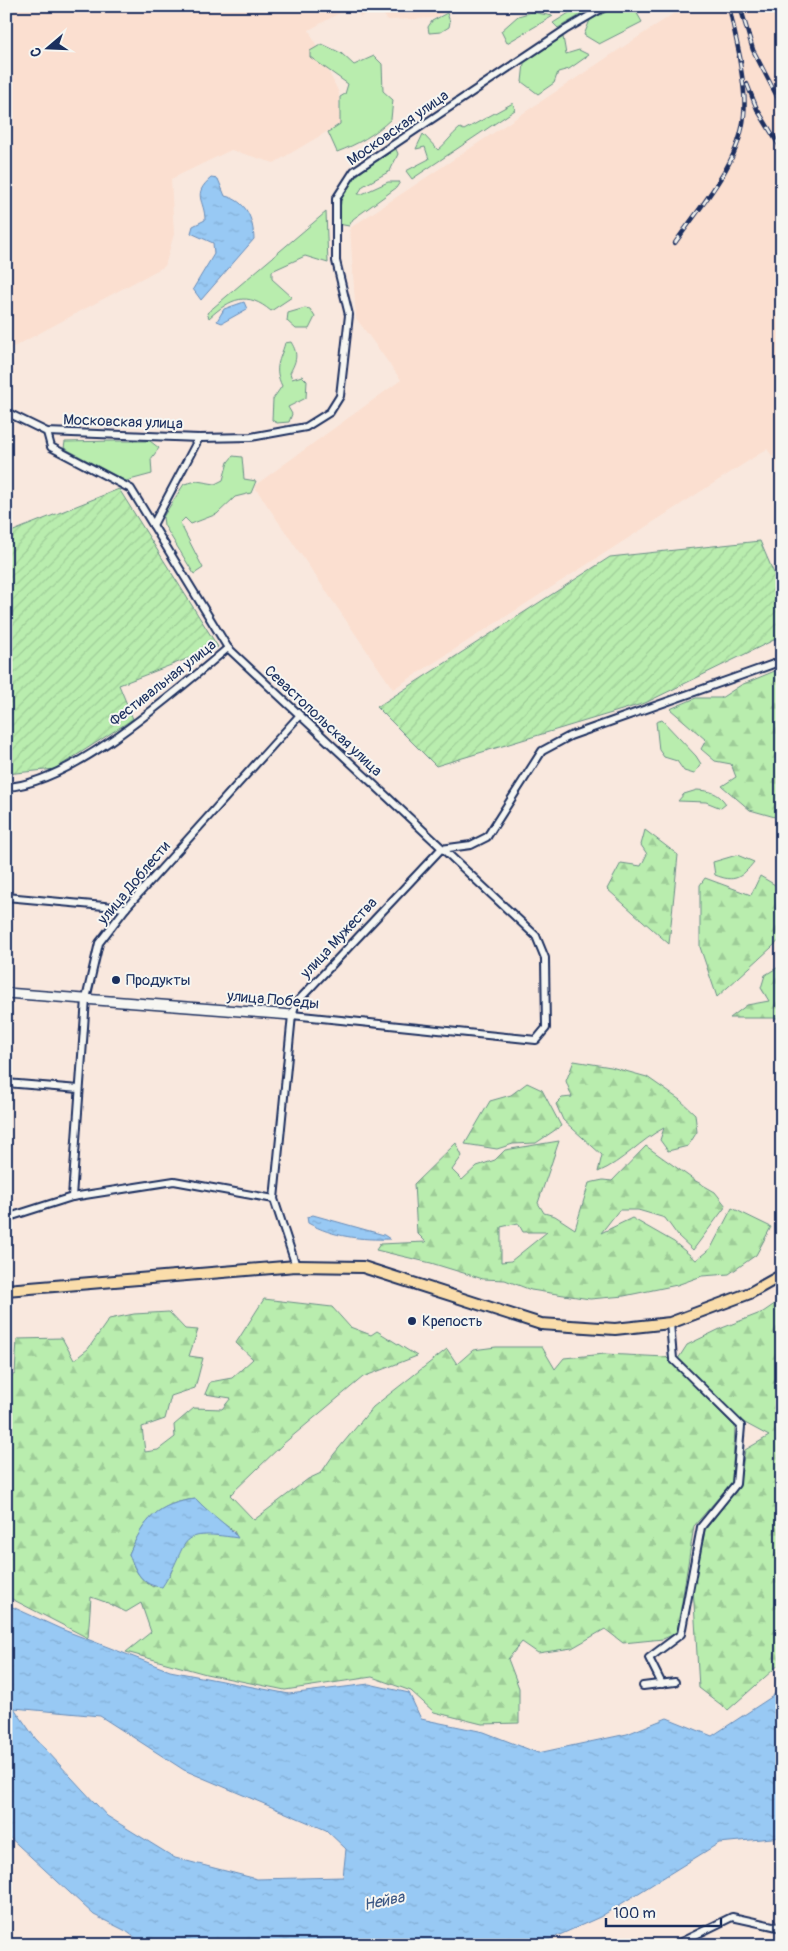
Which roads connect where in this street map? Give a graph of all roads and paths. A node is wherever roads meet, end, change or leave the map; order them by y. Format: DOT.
graph roads {
  1 [pos="606,6"];
  2 [pos="6,412"];
  3 [pos="47,432"];
  4 [pos="199,438"];
  5 [pos="153,525"];
  6 [pos="228,648"];
  7 [pos="782,661"];
  8 [pos="299,716"];
  9 [pos="6,787"];
  10 [pos="441,849"];
  11 [pos="6,897"];
  12 [pos="126,908"];
  13 [pos="6,993"];
  14 [pos="86,999"];
  15 [pos="292,1016"];
  16 [pos="536,1040"];
  17 [pos="6,1083"];
  18 [pos="79,1089"];
  19 [pos="72,1197"];
  20 [pos="274,1199"];
  21 [pos="6,1218"];
  22 [pos="296,1266"];
  23 [pos="782,1275"];
  24 [pos="6,1290"];
  25 [pos="670,1323"];
  26 [pos="674,1682"];
  27 [pos="662,1684"];
  28 [pos="643,1686"];
  29 [pos="782,1928"];
  30 [pos="675,1945"];
  1 -- 4 [label="street, Московская улица"];
  2 -- 3 [label="street"];
  3 -- 4 [label="street, Московская улица"];
  3 -- 5 [label="street, Севастопольская улица"];
  4 -- 5 [label="street"];
  5 -- 6 [label="street, Севастопольская улица"];
  6 -- 8 [label="street, Севастопольская улица"];
  6 -- 9 [label="street, Фестивальная улица"];
  7 -- 10 [label="street"];
  8 -- 10 [label="street, Севастопольская улица"];
  8 -- 12 [label="street, улица Доблести"];
  10 -- 15 [label="street, улица Мужества"];
  10 -- 16 [label="street, Севастопольская улица"];
  11 -- 12 [label="street"];
  12 -- 14 [label="street, улица Доблести"];
  13 -- 14 [label="street, улица Победы"];
  14 -- 15 [label="street, улица Победы"];
  14 -- 18 [label="street, улица Доблести"];
  15 -- 16 [label="street, улица Победы"];
  15 -- 20 [label="street, улица Мужества"];
  17 -- 18 [label="street"];
  18 -- 19 [label="street, улица Доблести"];
  19 -- 20 [label="street"];
  19 -- 21 [label="street"];
  20 -- 22 [label="street, улица Мужества"];
  22 -- 24 [label="main road"];
  22 -- 25 [label="main road"];
  23 -- 25 [label="main road"];
  25 -- 27 [label="street"];
  26 -- 27 [label="street"];
  27 -- 28 [label="street"];
  29 -- 30 [label="street"];
}
